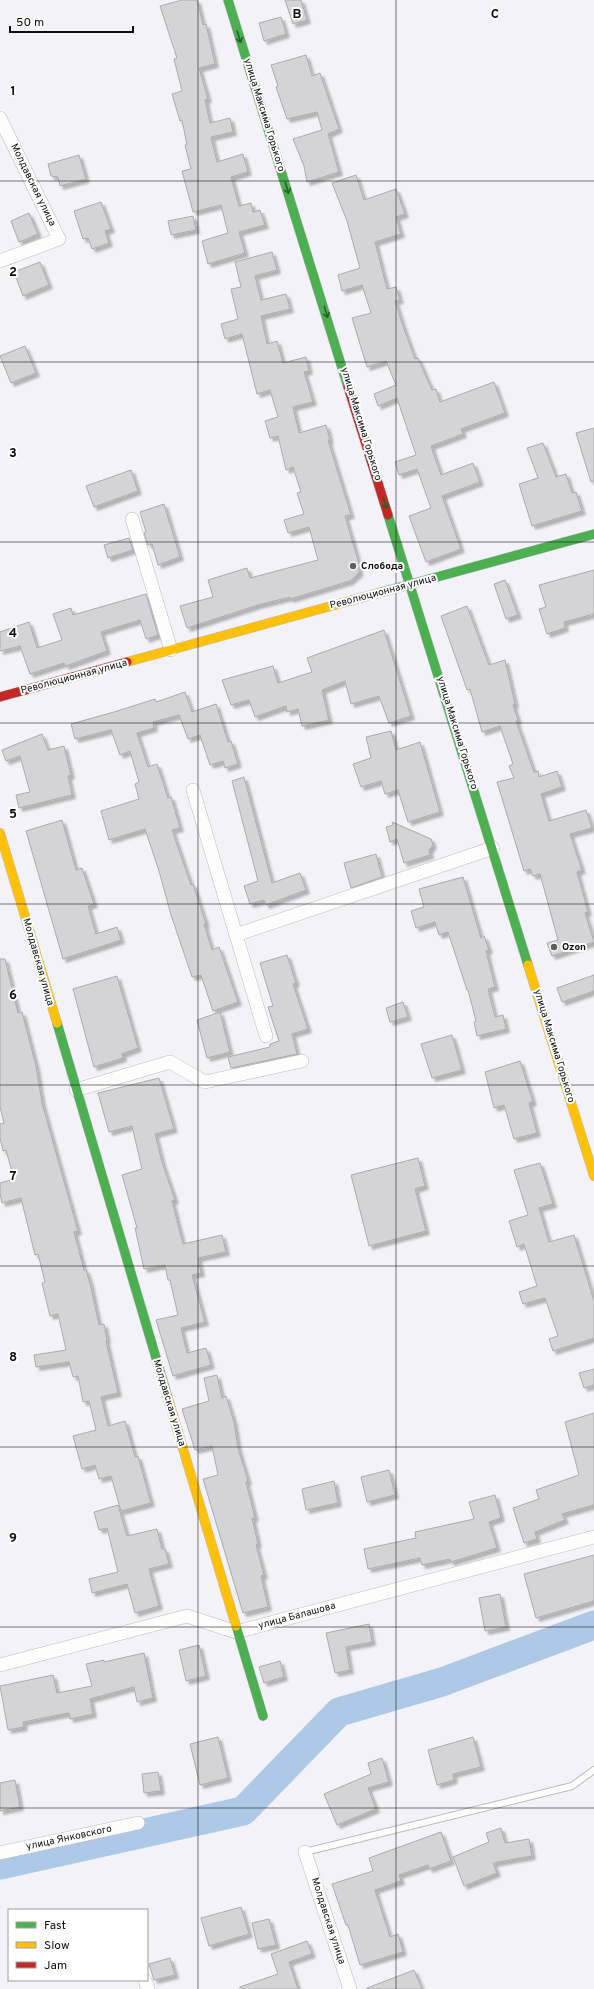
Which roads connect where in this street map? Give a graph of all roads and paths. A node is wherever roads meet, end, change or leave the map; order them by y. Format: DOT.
graph roads {
  1 [pos="228,0"];
  2 [pos="0,118"];
  3 [pos="0,261"];
  4 [pos="132,519"];
  5 [pos="594,534"];
  6 [pos="411,584"];
  7 [pos="171,650"];
  8 [pos="0,697"];
  9 [pos="193,790"];
  10 [pos="0,834"];
  11 [pos="493,848"];
  12 [pos="236,935"];
  13 [pos="266,1036"];
  14 [pos="302,1061"];
  15 [pos="76,1090"];
  16 [pos="594,1176"];
  17 [pos="594,1537"];
  18 [pos="236,1632"];
  19 [pos="0,1665"];
  20 [pos="263,1716"];
  21 [pos="594,1770"];
  22 [pos="138,1823"];
  23 [pos="305,1852"];
  24 [pos="0,1853"];
  25 [pos="350,1989"];
  1 -- 6 [label="street, улица Максима Горького, one-way"];
  2 -- 3 [label="street, Молдавская улица"];
  4 -- 7 [label="street"];
  5 -- 6 [label="street, Революционная улица"];
  6 -- 7 [label="street, Революционная улица"];
  6 -- 11 [label="street, улица Максима Горького"];
  7 -- 8 [label="street, Революционная улица"];
  9 -- 12 [label="street"];
  10 -- 15 [label="street, Молдавская улица"];
  11 -- 12 [label="street"];
  11 -- 16 [label="street, улица Максима Горького"];
  12 -- 13 [label="street"];
  14 -- 15 [label="street"];
  15 -- 18 [label="street, Молдавская улица"];
  17 -- 18 [label="street, улица Балашова"];
  18 -- 19 [label="street"];
  18 -- 20 [label="street, Молдавская улица"];
  21 -- 23 [label="lane"];
  22 -- 24 [label="street, улица Янковского"];
  23 -- 25 [label="street, Молдавская улица"];
}
